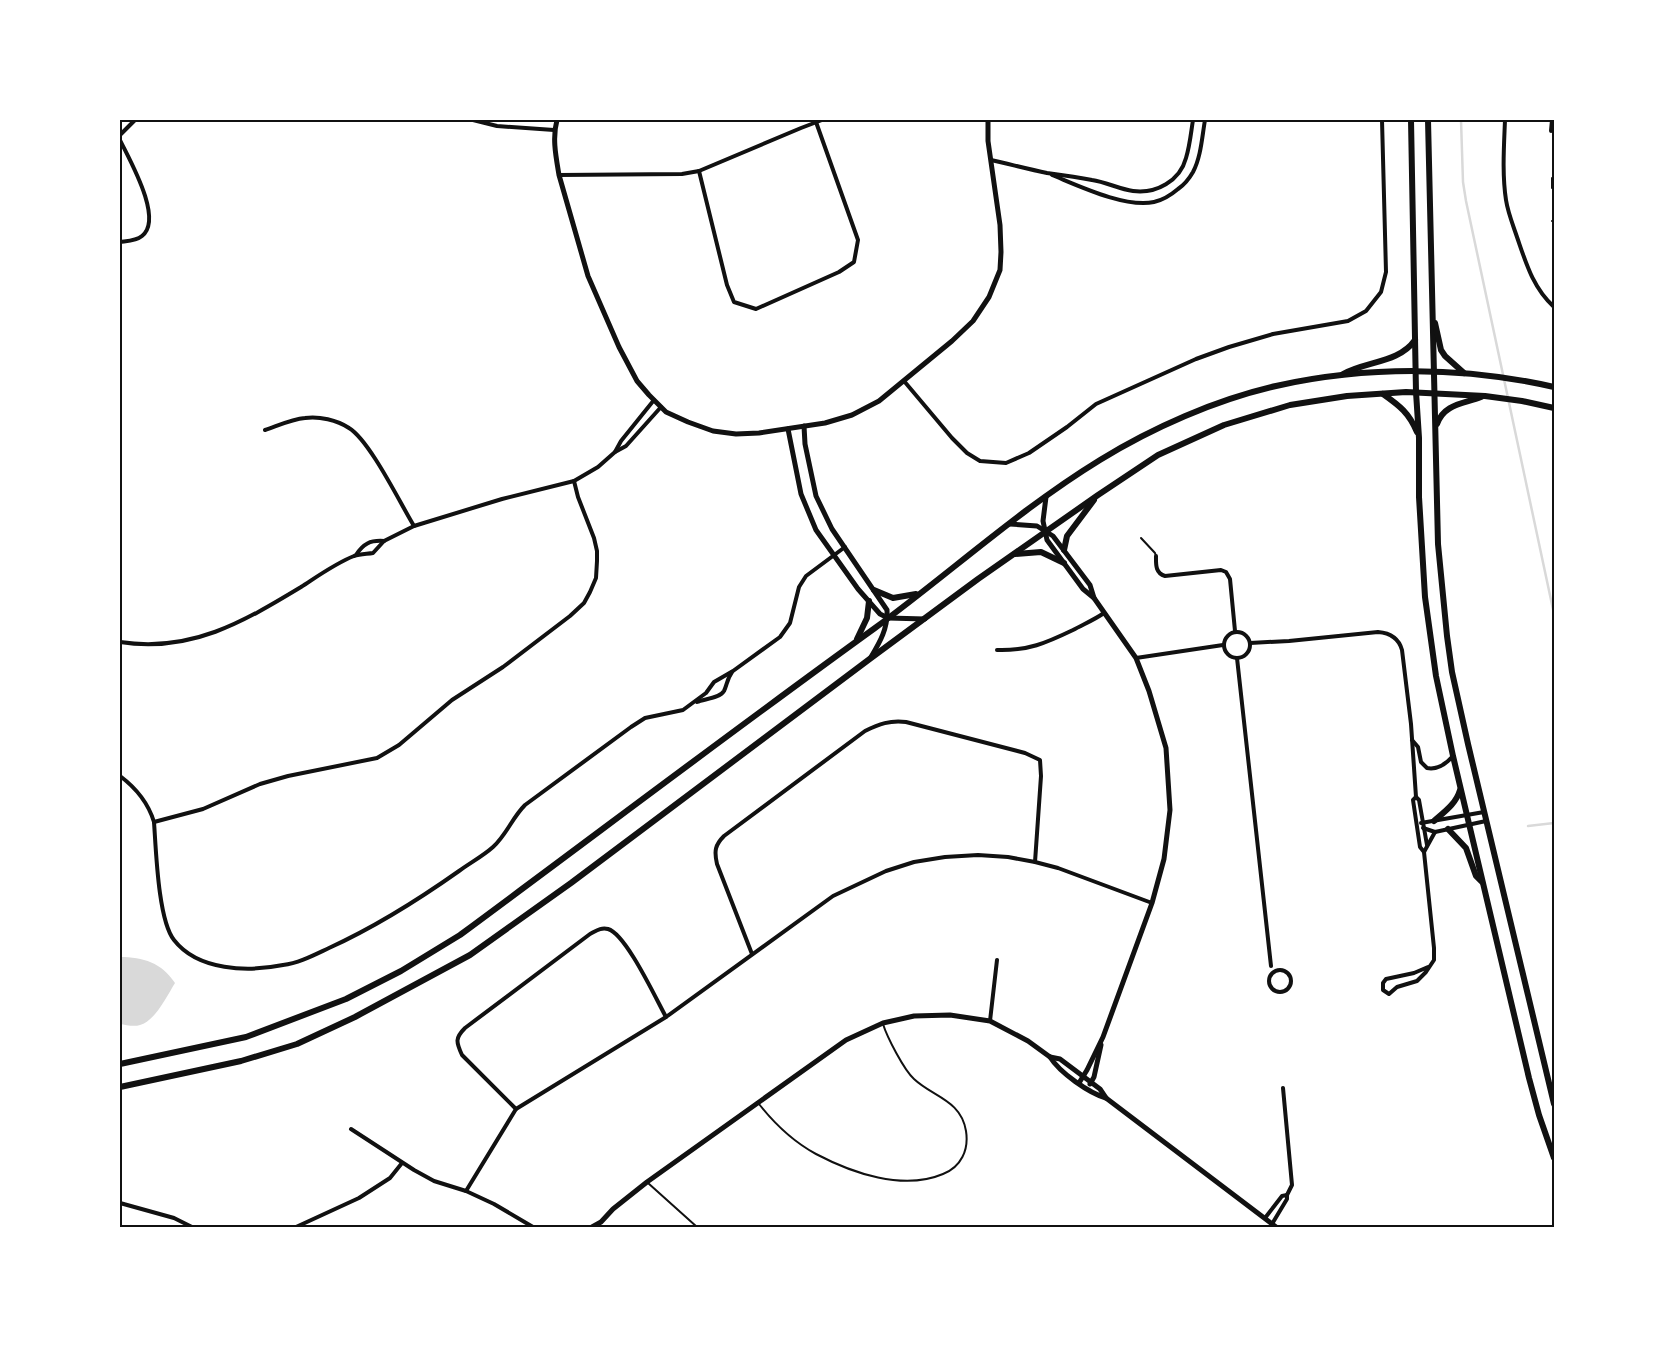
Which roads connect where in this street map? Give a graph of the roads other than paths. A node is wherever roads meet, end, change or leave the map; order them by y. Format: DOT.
graph roads {
  1 [pos="135,120"];
  2 [pos="473,120"];
  3 [pos="557,120"];
  4 [pos="822,120"];
  5 [pos="988,120"];
  6 [pos="1193,120"];
  7 [pos="1205,120"];
  8 [pos="1382,120"];
  9 [pos="1411,120"];
  10 [pos="1428,120"];
  11 [pos="1505,120"];
  12 [pos="1552,120"];
  13 [pos="816,122"];
  14 [pos="554,130"];
  15 [pos="1551,131"];
  16 [pos="120,135"];
  17 [pos="120,140"];
  18 [pos="991,160"];
  19 [pos="699,171"];
  20 [pos="1045,172"];
  21 [pos="559,175"];
  22 [pos="1554,178"];
  23 [pos="1552,188"];
  24 [pos="120,242"];
  25 [pos="1554,307"];
  26 [pos="1432,312"];
  27 [pos="1415,340"];
  28 [pos="1416,372"];
  29 [pos="1433,372"];
  30 [pos="1464,373"];
  31 [pos="1340,376"];
  32 [pos="904,381"];
  33 [pos="1554,387"];
  34 [pos="1416,392"];
  35 [pos="1383,393"];
  36 [pos="1434,394"];
  37 [pos="1488,396"];
  38 [pos="654,400"];
  39 [pos="661,407"];
  40 [pos="1554,408"];
  41 [pos="804,426"];
  42 [pos="788,428"];
  43 [pos="1435,429"];
  44 [pos="265,430"];
  45 [pos="1419,438"];
  46 [pos="615,452"];
  47 [pos="574,481"];
  48 [pos="1098,494"];
  49 [pos="1046,497"];
  50 [pos="1010,524"];
  51 [pos="414,526"];
  52 [pos="1046,532"];
  53 [pos="1141,538"];
  54 [pos="384,541"];
  55 [pos="845,547"];
  56 [pos="1064,550"];
  57 [pos="834,554"];
  58 [pos="1015,554"];
  59 [pos="356,555"];
  60 [pos="1156,556"];
  61 [pos="1064,563"];
  62 [pos="874,590"];
  63 [pos="919,594"];
  64 [pos="1094,598"];
  65 [pos="869,600"];
  66 [pos="1104,613"];
  67 [pos="888,618"];
  68 [pos="925,619"];
  69 [pos="1235,631"];
  70 [pos="857,640"];
  71 [pos="120,642"];
  72 [pos="1250,643"];
  73 [pos="1223,645"];
  74 [pos="997,650"];
  75 [pos="871,658"];
  76 [pos="1136,658"];
  77 [pos="1237,658"];
  78 [pos="732,671"];
  79 [pos="695,702"];
  80 [pos="1412,740"];
  81 [pos="1453,756"];
  82 [pos="120,776"];
  83 [pos="1460,789"];
  84 [pos="1416,797"];
  85 [pos="1484,812"];
  86 [pos="1467,815"];
  87 [pos="1434,821"];
  88 [pos="1486,821"];
  89 [pos="154,822"];
  90 [pos="1423,823"];
  91 [pos="1417,824"];
  92 [pos="1469,825"];
  93 [pos="1424,829"];
  94 [pos="1448,829"];
  95 [pos="1435,832"];
  96 [pos="1427,845"];
  97 [pos="1424,852"];
  98 [pos="1035,862"];
  99 [pos="1483,883"];
  100 [pos="1152,903"];
  101 [pos="752,954"];
  102 [pos="997,960"];
  103 [pos="1271,966"];
  104 [pos="1428,967"];
  105 [pos="1280,970"];
  106 [pos="1271,975"];
  107 [pos="666,1017"];
  108 [pos="990,1021"];
  109 [pos="883,1023"];
  110 [pos="1103,1037"];
  111 [pos="1050,1057"];
  112 [pos="120,1064"];
  113 [pos="1083,1076"];
  114 [pos="1091,1082"];
  115 [pos="1079,1083"];
  116 [pos="120,1087"];
  117 [pos="1283,1088"];
  118 [pos="1087,1089"];
  119 [pos="1106,1098"];
  120 [pos="757,1103"];
  121 [pos="1554,1104"];
  122 [pos="516,1110"];
  123 [pos="351,1130"];
  124 [pos="1554,1158"];
  125 [pos="402,1163"];
  126 [pos="647,1182"];
  127 [pos="466,1191"];
  128 [pos="1287,1195"];
  129 [pos="120,1203"];
  130 [pos="1265,1218"];
  131 [pos="601,1225"];
  132 [pos="1274,1226"];
  133 [pos="192,1227"];
  134 [pos="296,1227"];
  135 [pos="531,1227"];
  136 [pos="592,1227"];
  137 [pos="697,1227"];
  1 -- 16 [label="street"];
  2 -- 14 [label="street"];
  3 -- 14 [label="street"];
  4 -- 13 [label="street"];
  5 -- 18 [label="street"];
  6 -- 20 [label="street"];
  7 -- 20 [label="street"];
  8 -- 32 [label="street"];
  9 -- 27 [label="main road"];
  10 -- 26 [label="main road"];
  11 -- 25 [label="street"];
  12 -- 15 [label="street"];
  13 -- 19 [label="street"];
  13 -- 19 [label="street"];
  14 -- 21 [label="street"];
  17 -- 24 [label="street"];
  18 -- 20 [label="street"];
  18 -- 32 [label="street"];
  19 -- 21 [label="street"];
  21 -- 38 [label="street"];
  22 -- 23 [label="lane"];
  26 -- 29 [label="main road"];
  26 -- 30 [label="main road"];
  27 -- 28 [label="main road"];
  27 -- 31 [label="main road"];
  28 -- 29 [label="main road"];
  28 -- 31 [label="main road"];
  28 -- 34 [label="main road"];
  29 -- 30 [label="main road"];
  29 -- 36 [label="main road"];
  30 -- 33 [label="main road"];
  31 -- 49 [label="main road"];
  32 -- 41 [label="street"];
  34 -- 35 [label="main road"];
  34 -- 36 [label="main road"];
  34 -- 45 [label="main road"];
  35 -- 45 [label="main road"];
  35 -- 48 [label="main road"];
  36 -- 37 [label="main road"];
  36 -- 43 [label="main road"];
  37 -- 40 [label="main road"];
  37 -- 43 [label="main road"];
  38 -- 39 [label="street"];
  38 -- 46 [label="street"];
  39 -- 42 [label="street"];
  39 -- 46 [label="street"];
  41 -- 42 [label="street"];
  41 -- 55 [label="street"];
  42 -- 57 [label="street"];
  43 -- 85 [label="main road"];
  44 -- 51 [label="street"];
  45 -- 81 [label="main road"];
  46 -- 47 [label="street"];
  47 -- 51 [label="street"];
  47 -- 89 [label="street"];
  48 -- 52 [label="main road"];
  48 -- 56 [label="main road"];
  49 -- 50 [label="main road"];
  49 -- 52 [label="street"];
  50 -- 52 [label="street"];
  50 -- 63 [label="main road"];
  51 -- 54 [label="street"];
  52 -- 56 [label="street"];
  52 -- 58 [label="main road"];
  52 -- 61 [label="street"];
  53 -- 60 [label="lane"];
  54 -- 59 [label="street"];
  54 -- 59 [label="street"];
  55 -- 57 [label="street"];
  55 -- 62 [label="street"];
  56 -- 64 [label="street"];
  57 -- 65 [label="street"];
  57 -- 78 [label="street"];
  58 -- 61 [label="main road"];
  58 -- 68 [label="main road"];
  59 -- 71 [label="street"];
  60 -- 69 [label="street"];
  61 -- 64 [label="street"];
  62 -- 63 [label="main road"];
  62 -- 67 [label="street"];
  63 -- 67 [label="main road"];
  64 -- 66 [label="street"];
  65 -- 67 [label="street"];
  65 -- 70 [label="main road"];
  66 -- 74 [label="street"];
  66 -- 76 [label="street"];
  67 -- 68 [label="street"];
  67 -- 70 [label="main road"];
  67 -- 75 [label="street"];
  68 -- 75 [label="main road"];
  69 -- 72 [label="street"];
  69 -- 73 [label="street"];
  70 -- 112 [label="main road"];
  72 -- 77 [label="street"];
  72 -- 80 [label="street"];
  73 -- 76 [label="street"];
  73 -- 77 [label="street"];
  75 -- 116 [label="main road"];
  76 -- 100 [label="street"];
  77 -- 103 [label="street"];
  78 -- 79 [label="street"];
  78 -- 79 [label="street"];
  79 -- 89 [label="street"];
  80 -- 81 [label="street"];
  80 -- 84 [label="street"];
  81 -- 83 [label="main road"];
  82 -- 89 [label="street"];
  83 -- 86 [label="main road"];
  83 -- 87 [label="main road"];
  84 -- 90 [label="street"];
  84 -- 91 [label="street"];
  85 -- 86 [label="street"];
  85 -- 88 [label="main road"];
  86 -- 87 [label="street"];
  86 -- 92 [label="main road"];
  87 -- 90 [label="street"];
  88 -- 92 [label="street"];
  88 -- 121 [label="main road"];
  90 -- 91 [label="street"];
  90 -- 93 [label="street"];
  91 -- 93 [label="street"];
  91 -- 97 [label="street"];
  92 -- 94 [label="street"];
  92 -- 99 [label="main road"];
  93 -- 95 [label="street"];
  93 -- 96 [label="street"];
  94 -- 95 [label="street"];
  94 -- 99 [label="main road"];
  95 -- 96 [label="street"];
  96 -- 97 [label="street"];
  97 -- 104 [label="street"];
  98 -- 100 [label="street"];
  98 -- 101 [label="street"];
  98 -- 101 [label="street"];
  99 -- 124 [label="main road"];
  100 -- 110 [label="street"];
  101 -- 107 [label="street"];
  102 -- 108 [label="street"];
  103 -- 105 [label="street"];
  103 -- 106 [label="street"];
  104 -- 104 [label="street"];
  105 -- 106 [label="street"];
  105 -- 106 [label="street"];
  107 -- 122 [label="street"];
  107 -- 122 [label="street"];
  108 -- 109 [label="street"];
  108 -- 111 [label="street"];
  109 -- 120 [label="street"];
  109 -- 120 [label="lane"];
  110 -- 113 [label="street"];
  110 -- 114 [label="street"];
  111 -- 113 [label="street"];
  111 -- 115 [label="street"];
  113 -- 114 [label="street"];
  113 -- 115 [label="street"];
  114 -- 118 [label="street"];
  114 -- 119 [label="street"];
  115 -- 118 [label="street"];
  117 -- 128 [label="street"];
  118 -- 119 [label="street"];
  119 -- 130 [label="street"];
  120 -- 126 [label="street"];
  122 -- 127 [label="street"];
  123 -- 125 [label="street"];
  125 -- 127 [label="street"];
  125 -- 134 [label="street"];
  126 -- 131 [label="street"];
  126 -- 137 [label="lane"];
  127 -- 135 [label="street"];
  128 -- 130 [label="street"];
  128 -- 132 [label="street"];
  129 -- 133 [label="street"];
  130 -- 132 [label="street"];
  131 -- 136 [label="street"];
}
